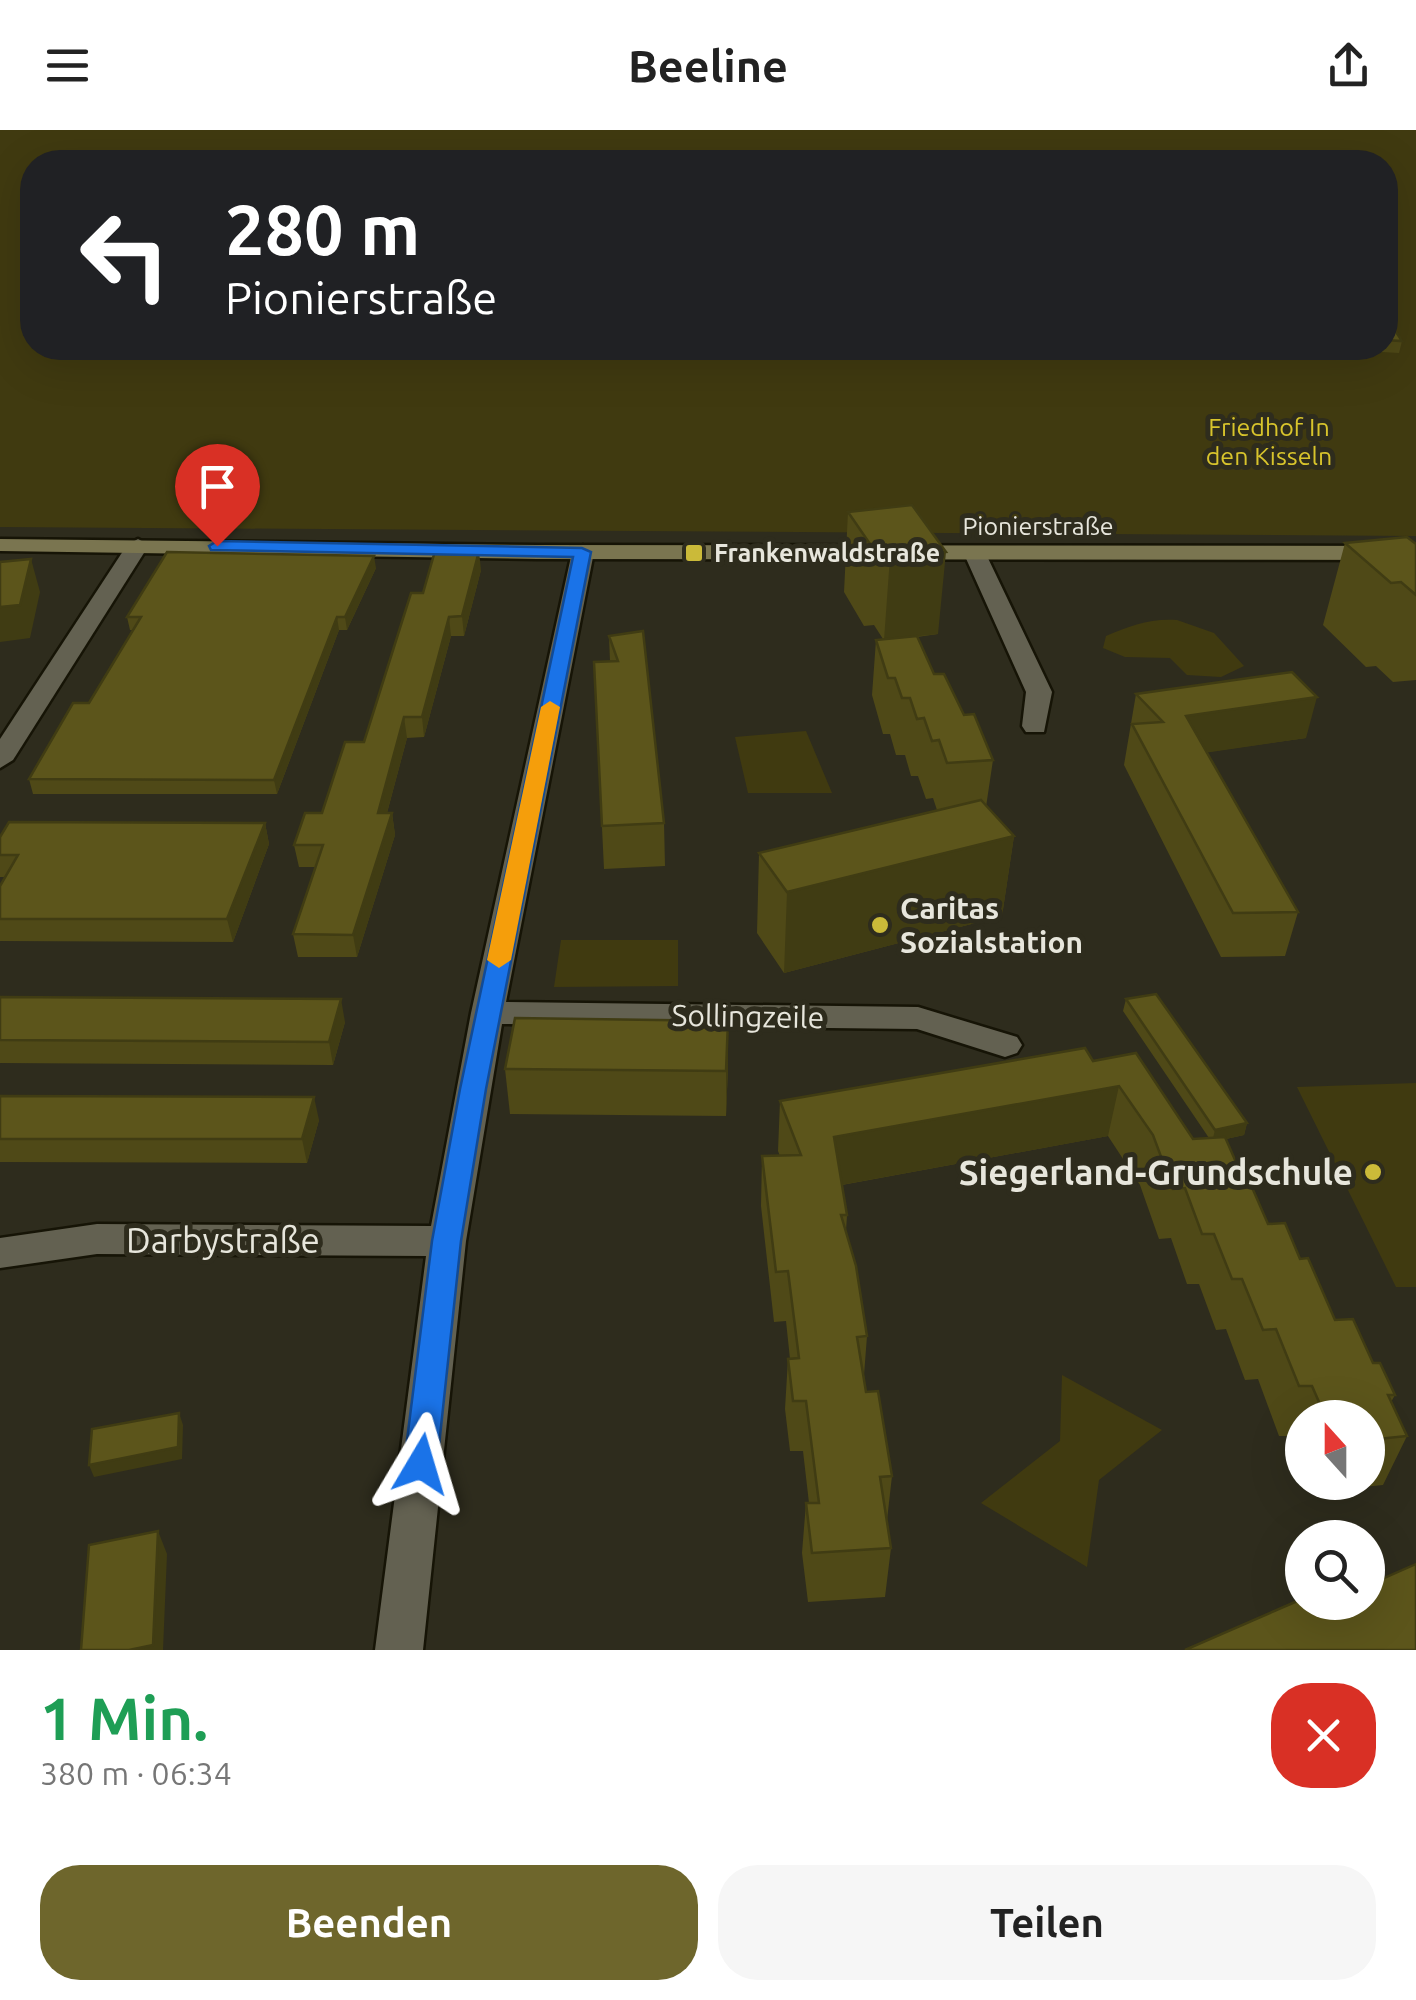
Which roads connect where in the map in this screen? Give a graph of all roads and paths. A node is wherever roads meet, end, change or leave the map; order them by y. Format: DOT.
graph roads {
  1 [pos="0,544"];
  2 [pos="138,545"];
  3 [pos="582,552"];
  4 [pos="976,554"];
  5 [pos="1414,555"];
  6 [pos="1035,726"];
  7 [pos="0,760"];
  8 [pos="487,1013"];
  9 [pos="1005,1045"];
  10 [pos="446,1241"];
  11 [pos="0,1253"];
  12 [pos="399,1650"];
  1 -- 2 [label="street, Pionierstraße"];
  2 -- 3 [label="street, Pionierstraße"];
  2 -- 7 [label="street"];
  3 -- 4 [label="street, Pionierstraße"];
  3 -- 8 [label="street"];
  4 -- 5 [label="street, Pionierstraße"];
  4 -- 6 [label="street"];
  8 -- 9 [label="street, Sollingzeile"];
  8 -- 10 [label="street"];
  10 -- 11 [label="street, Darbystraße"];
  10 -- 12 [label="street"];
}
